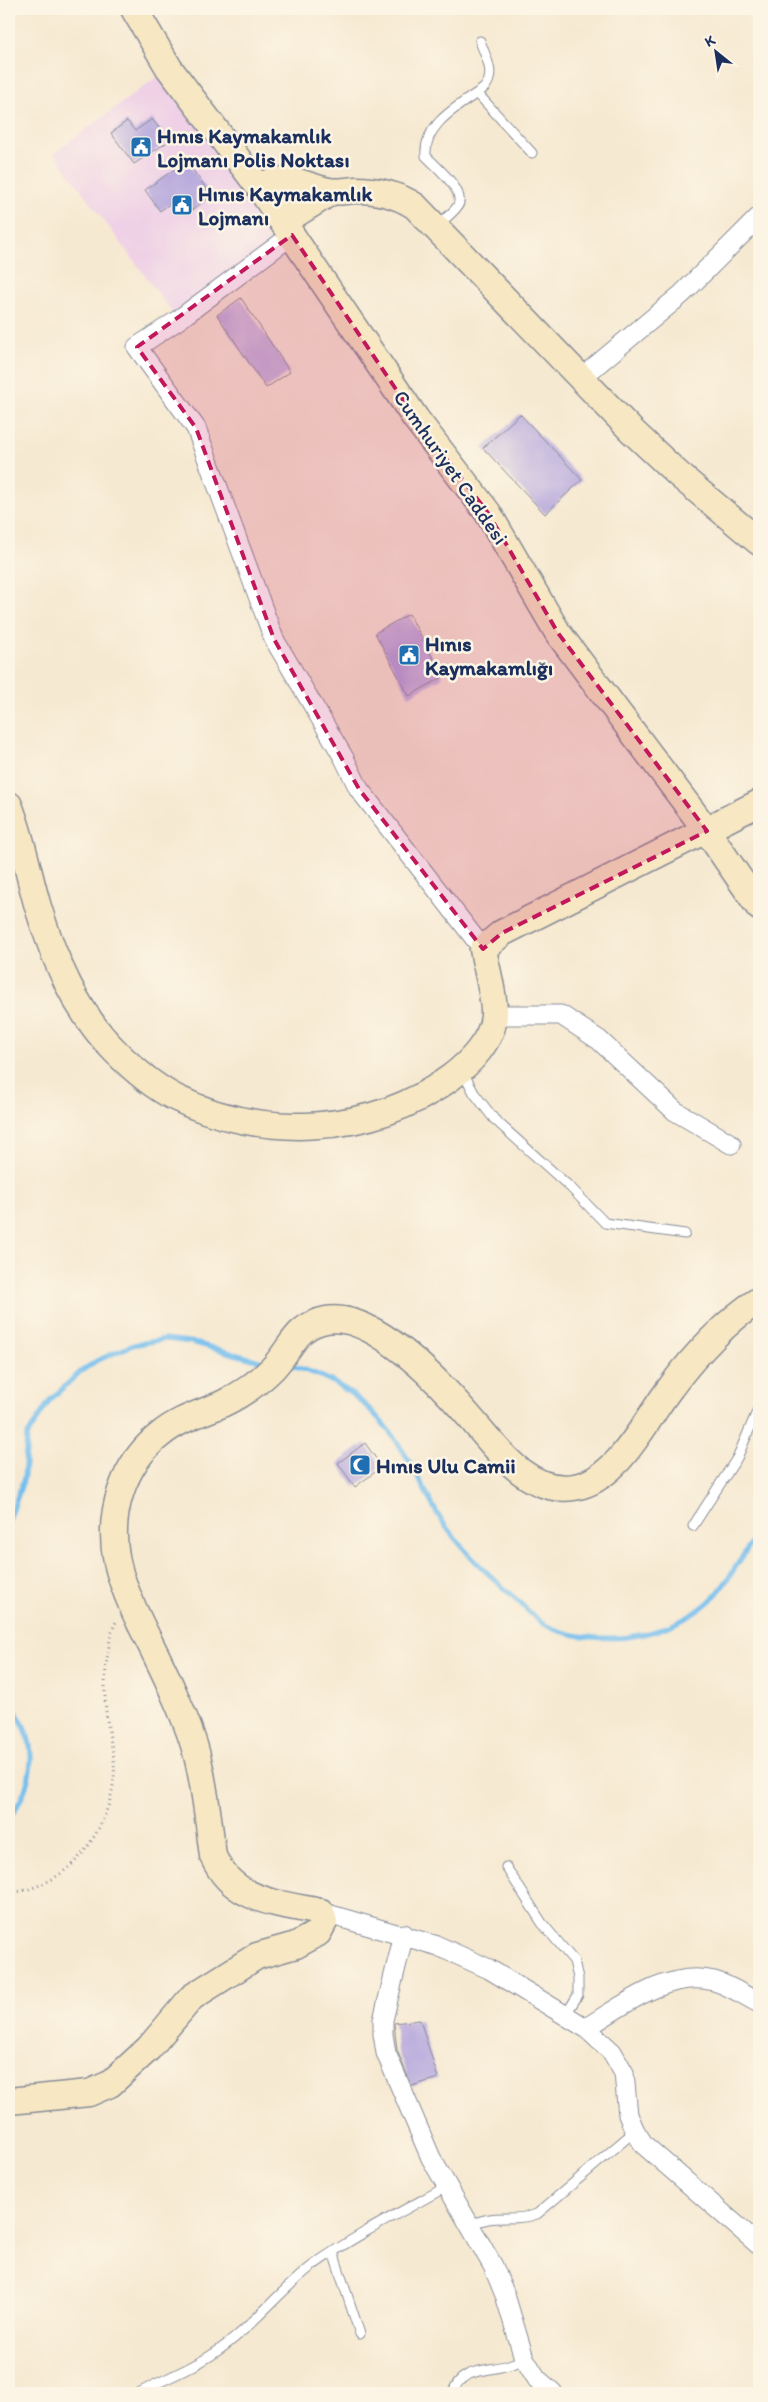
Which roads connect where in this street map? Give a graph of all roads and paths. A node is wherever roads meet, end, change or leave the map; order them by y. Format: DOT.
graph roads {
  1 [pos="134,9"];
  2 [pos="480,41"];
  3 [pos="477,93"];
  4 [pos="532,153"];
  5 [pos="259,187"];
  6 [pos="331,192"];
  7 [pos="759,217"];
  8 [pos="437,226"];
  9 [pos="288,228"];
  10 [pos="581,378"];
  11 [pos="759,542"];
  12 [pos="759,803"];
  13 [pos="9,805"];
  14 [pos="707,831"];
  15 [pos="759,908"];
  16 [pos="483,949"];
  17 [pos="494,1015"];
  18 [pos="462,1069"];
  19 [pos="731,1144"];
  20 [pos="685,1234"];
  21 [pos="759,1300"];
  22 [pos="759,1407"];
  23 [pos="693,1526"];
  24 [pos="134,1606"];
  25 [pos="506,1867"];
  26 [pos="9,1893"];
  27 [pos="321,1912"];
  28 [pos="404,1934"];
  29 [pos="759,2003"];
  30 [pos="565,2016"];
  31 [pos="586,2028"];
  32 [pos="9,2101"];
  33 [pos="635,2131"];
  34 [pos="446,2187"];
  35 [pos="470,2226"];
  36 [pos="759,2245"];
  37 [pos="333,2252"];
  38 [pos="360,2334"];
  39 [pos="524,2358"];
  40 [pos="139,2393"];
  41 [pos="453,2393"];
  42 [pos="553,2393"];
  1 -- 5 [label="street, Cumhuriyet Caddesi"];
  2 -- 3 [label="lane"];
  3 -- 4 [label="lane"];
  3 -- 8 [label="lane"];
  5 -- 6 [label="street"];
  5 -- 9 [label="street, Cumhuriyet Caddesi"];
  6 -- 8 [label="street"];
  6 -- 9 [label="street"];
  7 -- 10 [label="street"];
  8 -- 10 [label="street"];
  9 -- 14 [label="street, Cumhuriyet Caddesi"];
  9 -- 16 [label="street"];
  10 -- 11 [label="street"];
  12 -- 14 [label="street"];
  13 -- 18 [label="street"];
  14 -- 15 [label="street, Cumhuriyet Caddesi"];
  14 -- 16 [label="street"];
  16 -- 17 [label="street"];
  17 -- 18 [label="street"];
  17 -- 19 [label="street"];
  18 -- 20 [label="lane"];
  21 -- 24 [label="street"];
  22 -- 23 [label="lane"];
  24 -- 26 [label="path"];
  24 -- 27 [label="street"];
  25 -- 30 [label="lane"];
  27 -- 28 [label="street"];
  27 -- 32 [label="street"];
  28 -- 30 [label="street"];
  28 -- 34 [label="street"];
  29 -- 31 [label="street"];
  30 -- 31 [label="street"];
  31 -- 33 [label="street"];
  33 -- 35 [label="lane"];
  33 -- 36 [label="street"];
  34 -- 35 [label="street"];
  34 -- 37 [label="lane"];
  35 -- 39 [label="street"];
  37 -- 38 [label="lane"];
  37 -- 40 [label="lane"];
  39 -- 41 [label="lane"];
  39 -- 42 [label="street"];
}
